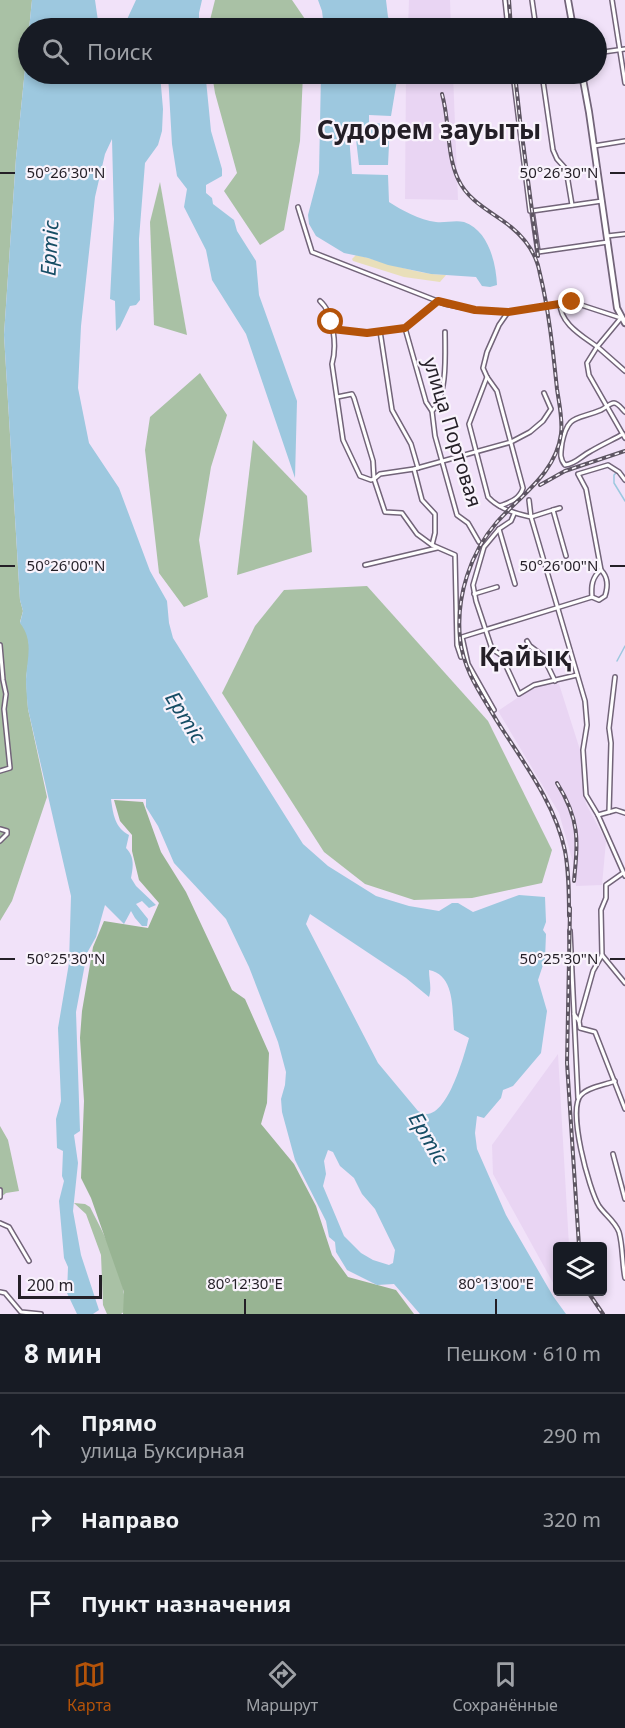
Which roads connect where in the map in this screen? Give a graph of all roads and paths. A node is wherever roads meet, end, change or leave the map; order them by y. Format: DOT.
graph roads {
  1 [pos="505,0"];
  2 [pos="532,0"];
  3 [pos="568,0"];
  4 [pos="612,0"];
  5 [pos="507,18"];
  6 [pos="535,18"];
  7 [pos="571,18"];
  8 [pos="620,49"];
  9 [pos="625,49"];
  10 [pos="607,51"];
  11 [pos="625,83"];
  12 [pos="514,84"];
  13 [pos="543,84"];
  14 [pos="584,84"];
  15 [pos="625,141"];
  16 [pos="594,146"];
  17 [pos="602,201"];
  18 [pos="572,205"];
  19 [pos="298,207"];
  20 [pos="532,211"];
  21 [pos="625,234"];
  22 [pos="607,236"];
  23 [pos="608,243"];
  24 [pos="320,301"];
  25 [pos="438,301"];
  26 [pos="560,303"];
  27 [pos="508,312"];
  28 [pos="623,320"];
  29 [pos="405,328"];
  30 [pos="332,329"];
  31 [pos="381,332"];
  32 [pos="445,332"];
  33 [pos="597,346"];
  34 [pos="625,372"];
  35 [pos="487,377"];
  36 [pos="544,393"];
  37 [pos="337,397"];
  38 [pos="606,407"];
  39 [pos="432,411"];
  40 [pos="625,412"];
  41 [pos="624,436"];
  42 [pos="511,442"];
  43 [pos="476,452"];
  44 [pos="442,461"];
  45 [pos="416,469"];
  46 [pos="374,479"];
  47 [pos="625,480"];
  48 [pos="529,500"];
  49 [pos="499,506"];
  50 [pos="560,508"];
  51 [pos="553,510"];
  52 [pos="514,514"];
  53 [pos="531,517"];
  54 [pos="499,529"];
  55 [pos="479,542"];
  56 [pos="432,545"];
  57 [pos="438,548"];
  58 [pos="566,556"];
  59 [pos="365,565"];
  60 [pos="601,570"];
  61 [pos="515,584"];
  62 [pos="497,587"];
  63 [pos="474,594"];
  64 [pos="592,597"];
  65 [pos="558,608"];
  66 [pos="485,628"];
  67 [pos="527,641"];
  68 [pos="0,645"];
  69 [pos="0,650"];
  70 [pos="461,657"];
  71 [pos="578,675"];
  72 [pos="615,677"];
  73 [pos="555,681"];
  74 [pos="2,709"];
  75 [pos="494,710"];
  76 [pos="7,740"];
  77 [pos="0,741"];
  78 [pos="0,771"];
  79 [pos="609,812"];
  80 [pos="625,813"];
  81 [pos="598,815"];
  82 [pos="0,828"];
  83 [pos="0,841"];
  84 [pos="624,874"];
  85 [pos="570,931"];
  86 [pos="602,955"];
  87 [pos="625,982"];
  88 [pos="574,1014"];
  89 [pos="579,1021"];
  90 [pos="615,1081"];
  91 [pos="578,1100"];
  92 [pos="625,1109"];
  93 [pos="613,1154"];
  94 [pos="1,1190"];
  95 [pos="0,1197"];
  96 [pos="625,1199"];
  97 [pos="0,1222"];
  98 [pos="29,1261"];
  99 [pos="625,1278"];
  100 [pos="0,1292"];
  101 [pos="41,1314"];
  1 -- 5 [label="street"];
  2 -- 6 [label="street"];
  3 -- 7 [label="main road"];
  4 -- 8 [label="street"];
  8 -- 9 [label="street"];
  8 -- 10 [label="street"];
  8 -- 11 [label="street"];
  12 -- 20 [label="street"];
  13 -- 18 [label="street"];
  14 -- 16 [label="main road"];
  15 -- 16 [label="street"];
  16 -- 17 [label="main road"];
  17 -- 18 [label="street"];
  17 -- 22 [label="main road"];
  18 -- 20 [label="street"];
  19 -- 25 [label="street"];
  20 -- 23 [label="street"];
  21 -- 22 [label="street"];
  22 -- 23 [label="main road"];
  23 -- 28 [label="main road"];
  24 -- 30 [label="street"];
  25 -- 27 [label="street"];
  25 -- 29 [label="street"];
  26 -- 27 [label="street"];
  26 -- 28 [label="street"];
  26 -- 33 [label="street"];
  27 -- 35 [label="street"];
  28 -- 33 [label="street"];
  29 -- 31 [label="street"];
  29 -- 39 [label="street, улица Портовая"];
  30 -- 31 [label="street"];
  30 -- 37 [label="street"];
  31 -- 45 [label="street"];
  32 -- 39 [label="street"];
  33 -- 34 [label="street"];
  33 -- 38 [label="street"];
  35 -- 42 [label="street"];
  35 -- 43 [label="street"];
  36 -- 42 [label="street"];
  37 -- 46 [label="street"];
  37 -- 46 [label="street"];
  38 -- 40 [label="street"];
  38 -- 41 [label="street"];
  38 -- 41 [label="street"];
  39 -- 44 [label="street, улица Портовая"];
  42 -- 43 [label="street"];
  42 -- 49 [label="street"];
  43 -- 44 [label="street"];
  43 -- 49 [label="street"];
  44 -- 45 [label="street"];
  44 -- 55 [label="street, улица Портовая"];
  45 -- 46 [label="street"];
  45 -- 56 [label="street"];
  46 -- 56 [label="street"];
  47 -- 60 [label="street"];
  48 -- 53 [label="street"];
  49 -- 52 [label="street"];
  50 -- 51 [label="street"];
  51 -- 53 [label="street"];
  51 -- 58 [label="street"];
  52 -- 53 [label="street"];
  52 -- 54 [label="street, улица Портовая"];
  53 -- 65 [label="street"];
  54 -- 61 [label="street"];
  54 -- 63 [label="street, улица Портовая"];
  56 -- 57 [label="street"];
  57 -- 59 [label="street"];
  57 -- 70 [label="street"];
  60 -- 64 [label="street"];
  60 -- 64 [label="street"];
  62 -- 63 [label="street"];
  63 -- 66 [label="street, улица Портовая"];
  64 -- 65 [label="street"];
  65 -- 66 [label="street"];
  65 -- 71 [label="street"];
  66 -- 73 [label="street, улица Портовая"];
  66 -- 75 [label="street"];
  67 -- 73 [label="street"];
  68 -- 69 [label="street"];
  69 -- 74 [label="street"];
  71 -- 73 [label="street"];
  71 -- 81 [label="street"];
  72 -- 79 [label="street"];
  74 -- 76 [label="street"];
  76 -- 77 [label="street"];
  76 -- 78 [label="street"];
  79 -- 80 [label="street"];
  79 -- 81 [label="street"];
  81 -- 84 [label="street"];
  82 -- 83 [label="street"];
  84 -- 86 [label="street"];
  85 -- 88 [label="street"];
  86 -- 87 [label="street"];
  86 -- 89 [label="street"];
  88 -- 89 [label="street"];
  88 -- 91 [label="street"];
  89 -- 90 [label="street"];
  90 -- 91 [label="street"];
  90 -- 92 [label="street"];
  91 -- 99 [label="street"];
  93 -- 96 [label="street"];
  94 -- 95 [label="street"];
  97 -- 98 [label="street"];
  100 -- 101 [label="street"];
}
